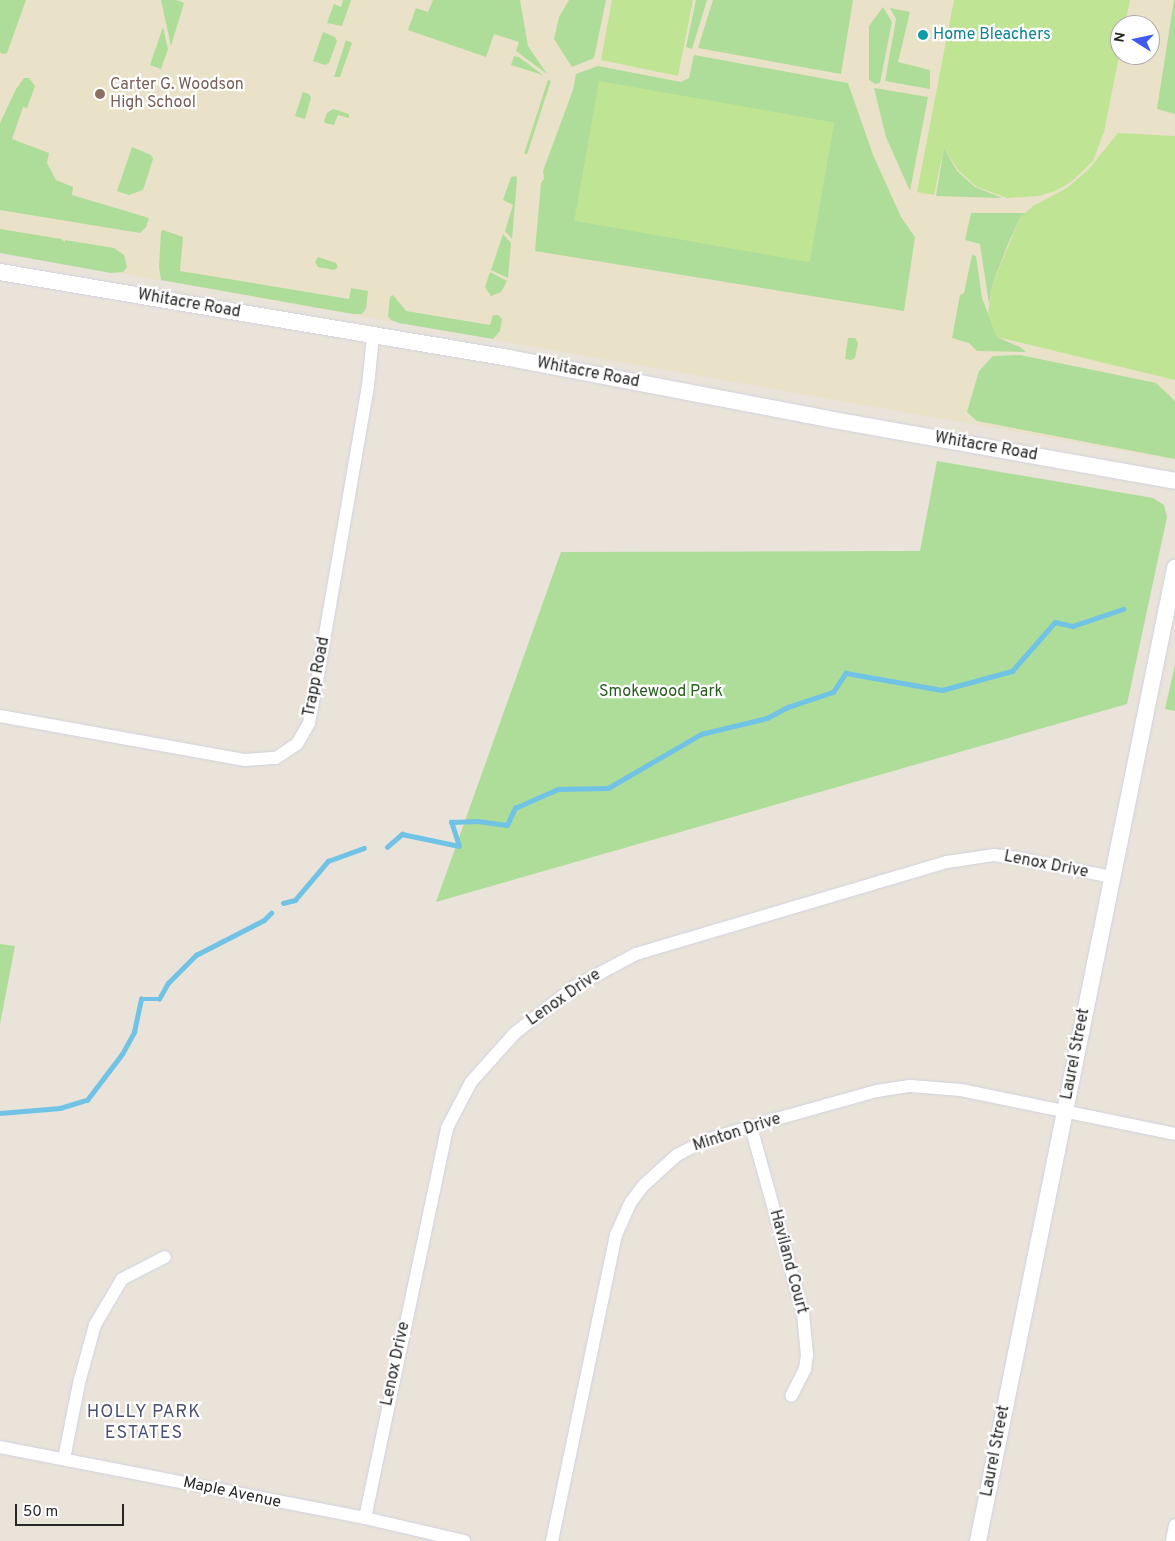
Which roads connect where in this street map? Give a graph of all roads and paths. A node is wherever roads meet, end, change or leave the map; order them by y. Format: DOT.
graph roads {
  1 [pos="0,272"];
  2 [pos="373,336"];
  3 [pos="1175,481"];
  4 [pos="1175,568"];
  5 [pos="0,716"];
  6 [pos="1111,877"];
  7 [pos="1065,1111"];
  8 [pos="751,1127"];
  9 [pos="1175,1134"];
  10 [pos="165,1257"];
  11 [pos="791,1396"];
  12 [pos="0,1447"];
  13 [pos="64,1459"];
  14 [pos="365,1518"];
  15 [pos="1175,1526"];
  16 [pos="464,1541"];
  17 [pos="552,1541"];
  18 [pos="978,1541"];
  19 [pos="1172,1541"];
  1 -- 2 [label="street, Whitacre Road"];
  2 -- 3 [label="street, Whitacre Road"];
  2 -- 5 [label="street, Trapp Road"];
  4 -- 6 [label="street, Laurel Street"];
  6 -- 7 [label="street, Laurel Street"];
  6 -- 14 [label="street, Lenox Drive"];
  7 -- 8 [label="street, Minton Drive"];
  7 -- 9 [label="street, Minton Drive"];
  7 -- 18 [label="street, Laurel Street"];
  8 -- 11 [label="street, Haviland Court"];
  8 -- 17 [label="street, Minton Drive"];
  10 -- 13 [label="street"];
  12 -- 13 [label="street, Maple Avenue"];
  13 -- 14 [label="street, Maple Avenue"];
  14 -- 16 [label="street, Maple Avenue"];
  15 -- 19 [label="street"];
}
